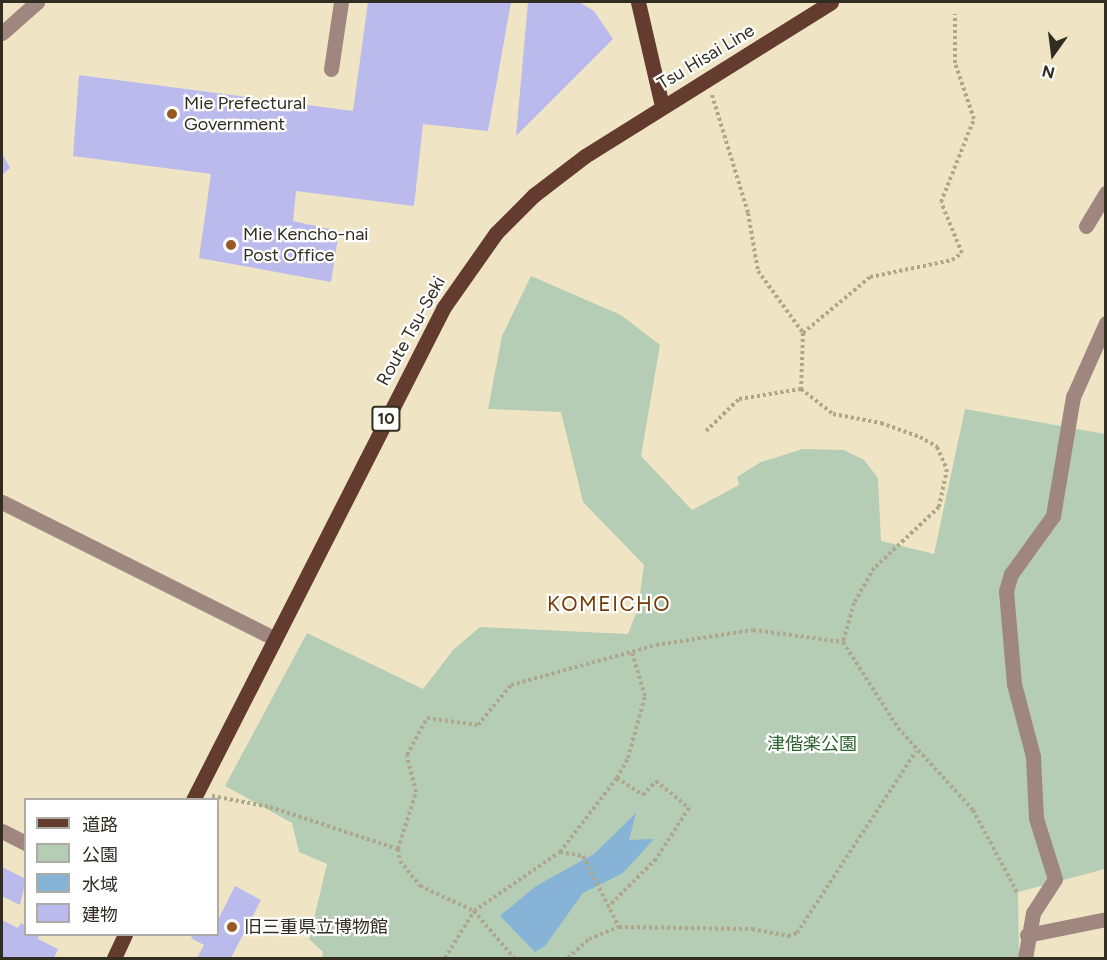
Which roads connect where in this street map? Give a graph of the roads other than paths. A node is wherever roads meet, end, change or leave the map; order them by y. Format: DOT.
graph roads {
  1 [pos="37,2"];
  2 [pos="341,2"];
  3 [pos="638,2"];
  4 [pos="831,2"];
  5 [pos="2,33"];
  6 [pos="331,69"];
  7 [pos="662,106"];
  8 [pos="1106,193"];
  9 [pos="1086,226"];
  10 [pos="1106,323"];
  11 [pos="1101,347"];
  12 [pos="2,502"];
  13 [pos="273,638"];
  14 [pos="194,796"];
  15 [pos="2,831"];
  16 [pos="24,842"];
  17 [pos="1106,918"];
  18 [pos="1027,935"];
  19 [pos="124,936"];
  20 [pos="114,958"];
  21 [pos="1025,958"];
  1 -- 5 [label="street"];
  2 -- 6 [label="street"];
  3 -- 7 [label="main road"];
  4 -- 7 [label="main road, Tsu Hisai Line"];
  7 -- 13 [label="main road, Route Tsu-Seki / 10"];
  8 -- 9 [label="street"];
  10 -- 11 [label="street"];
  11 -- 18 [label="street"];
  12 -- 13 [label="street"];
  13 -- 14 [label="main road, Route Tsu-Seki / 10"];
  15 -- 16 [label="street"];
  17 -- 18 [label="street"];
  18 -- 21 [label="street"];
  19 -- 20 [label="main road"];
}
